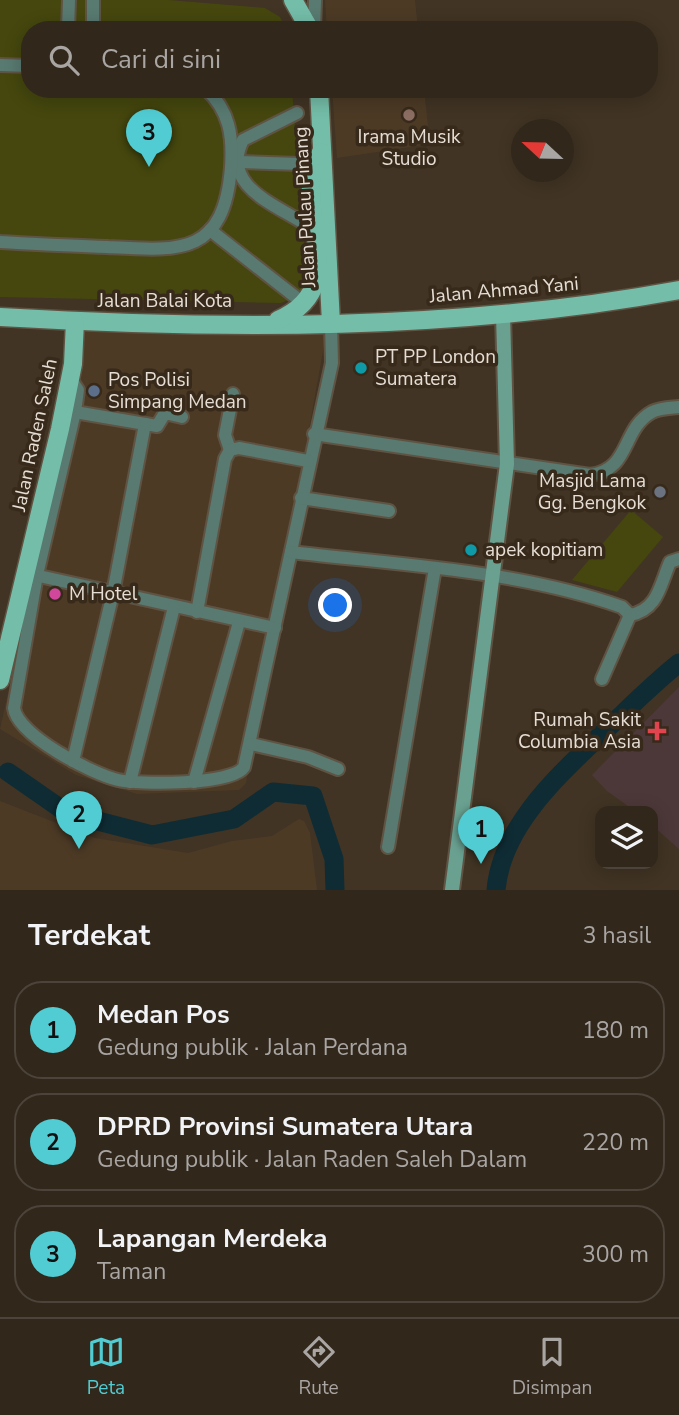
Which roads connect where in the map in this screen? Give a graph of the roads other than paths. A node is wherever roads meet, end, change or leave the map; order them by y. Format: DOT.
graph roads {
  1 [pos="69,0"];
  2 [pos="93,0"];
  3 [pos="293,0"];
  4 [pos="315,0"];
  5 [pos="68,21"];
  6 [pos="93,21"];
  7 [pos="306,21"];
  8 [pos="313,21"];
  9 [pos="0,65"];
  10 [pos="21,66"];
  11 [pos="213,98"];
  12 [pos="320,98"];
  13 [pos="297,113"];
  14 [pos="323,146"];
  15 [pos="239,162"];
  16 [pos="300,164"];
  17 [pos="305,224"];
  18 [pos="209,230"];
  19 [pos="0,242"];
  20 [pos="679,290"];
  21 [pos="298,299"];
  22 [pos="503,314"];
  23 [pos="0,317"];
  24 [pos="75,321"];
  25 [pos="273,323"];
  26 [pos="331,323"];
  27 [pos="70,378"];
  28 [pos="233,394"];
  29 [pos="679,407"];
  30 [pos="75,412"];
  31 [pos="182,417"];
  32 [pos="145,424"];
  33 [pos="65,430"];
  34 [pos="314,434"];
  35 [pos="230,450"];
  36 [pos="308,461"];
  37 [pos="507,464"];
  38 [pos="301,498"];
  39 [pos="389,511"];
  40 [pos="291,552"];
  41 [pos="679,559"];
  42 [pos="435,568"];
  43 [pos="32,574"];
  44 [pos="494,577"];
  45 [pos="113,593"];
  46 [pos="174,607"];
  47 [pos="197,612"];
  48 [pos="630,615"];
  49 [pos="239,622"];
  50 [pos="275,628"];
  51 [pos="602,679"];
  52 [pos="0,680"];
  53 [pos="251,741"];
  54 [pos="74,761"];
  55 [pos="338,769"];
  56 [pos="130,782"];
  57 [pos="194,782"];
  58 [pos="388,847"];
  59 [pos="452,890"];
  1 -- 5 [label="street"];
  2 -- 6 [label="street"];
  3 -- 7 [label="main road"];
  4 -- 8 [label="street"];
  9 -- 10 [label="street"];
  11 -- 18 [label="street"];
  12 -- 14 [label="main road, Jalan Pulau Pinang"];
  13 -- 15 [label="street"];
  14 -- 25 [label="main road"];
  14 -- 26 [label="main road, Jalan Pulau Pinang"];
  15 -- 16 [label="street"];
  15 -- 17 [label="street"];
  18 -- 19 [label="street"];
  18 -- 21 [label="street"];
  20 -- 22 [label="main road, Jalan Ahmad Yani"];
  22 -- 26 [label="main road, Jalan Ahmad Yani"];
  22 -- 37 [label="main road"];
  23 -- 24 [label="main road, Jalan Balai Kota"];
  24 -- 25 [label="main road, Jalan Balai Kota"];
  24 -- 27 [label="main road, Jalan Raden Saleh"];
  25 -- 26 [label="main road, Jalan Balai Kota"];
  26 -- 34 [label="street"];
  27 -- 30 [label="street"];
  27 -- 33 [label="main road, Jalan Raden Saleh"];
  28 -- 35 [label="street"];
  29 -- 37 [label="street"];
  30 -- 32 [label="street"];
  30 -- 33 [label="street"];
  31 -- 32 [label="street"];
  32 -- 45 [label="street"];
  33 -- 43 [label="main road, Jalan Raden Saleh"];
  34 -- 36 [label="street"];
  34 -- 37 [label="street"];
  35 -- 36 [label="street"];
  35 -- 47 [label="street"];
  36 -- 38 [label="street"];
  37 -- 44 [label="main road"];
  38 -- 39 [label="street"];
  38 -- 40 [label="street"];
  40 -- 42 [label="street"];
  40 -- 50 [label="street"];
  41 -- 48 [label="street"];
  42 -- 44 [label="street"];
  42 -- 58 [label="street"];
  43 -- 45 [label="street"];
  43 -- 52 [label="main road, Jalan Raden Saleh"];
  43 -- 54 [label="street"];
  44 -- 48 [label="street"];
  44 -- 59 [label="main road"];
  45 -- 46 [label="street"];
  45 -- 54 [label="street"];
  46 -- 47 [label="street"];
  46 -- 56 [label="street"];
  47 -- 49 [label="street"];
  48 -- 51 [label="street"];
  49 -- 50 [label="street"];
  49 -- 57 [label="street"];
  50 -- 53 [label="street"];
  53 -- 55 [label="street"];
  53 -- 57 [label="street"];
  54 -- 56 [label="street"];
  56 -- 57 [label="street"];
}
